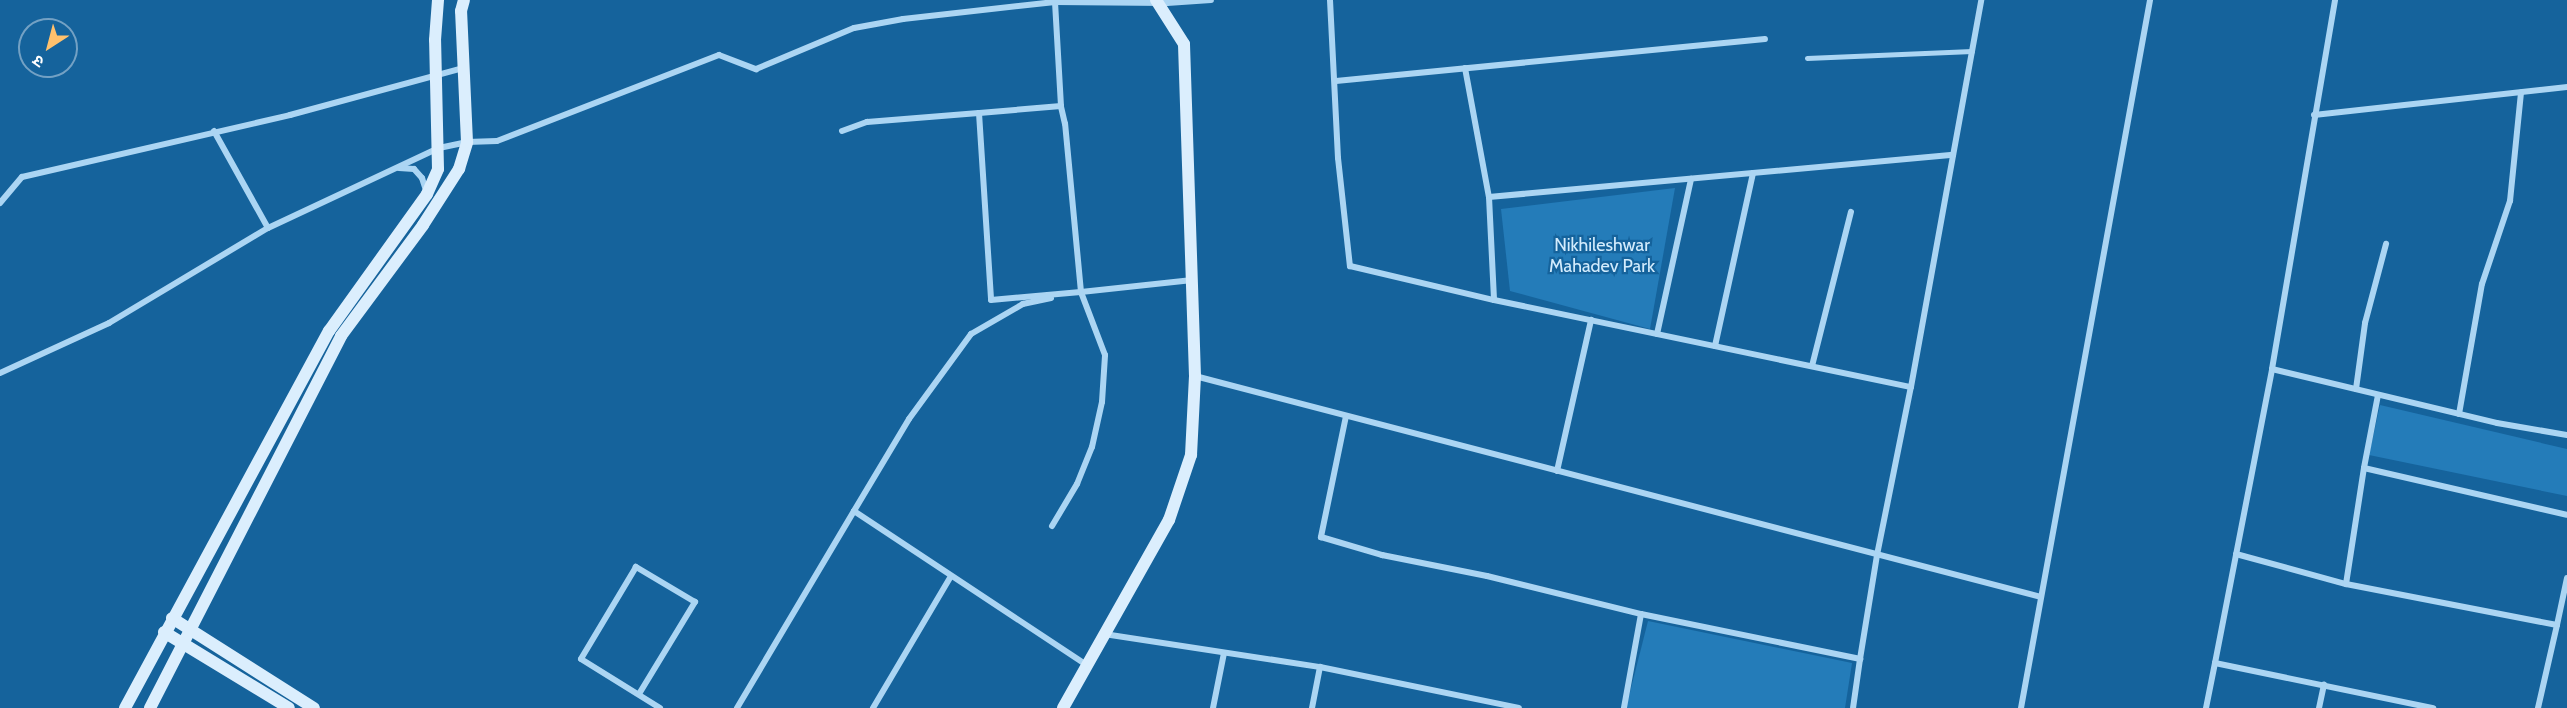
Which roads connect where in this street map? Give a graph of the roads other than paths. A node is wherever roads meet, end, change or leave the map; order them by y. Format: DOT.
graph roads {
  1 [pos="438,0"];
  2 [pos="464,0"];
  3 [pos="1211,0"];
  4 [pos="1330,0"];
  5 [pos="1981,0"];
  6 [pos="2150,0"];
  7 [pos="2335,0"];
  8 [pos="1157,1"];
  9 [pos="1056,2"];
  10 [pos="1765,39"];
  11 [pos="1972,51"];
  12 [pos="1808,58"];
  13 [pos="466,68"];
  14 [pos="1465,68"];
  15 [pos="436,74"];
  16 [pos="1336,81"];
  17 [pos="2567,87"];
  18 [pos="2521,93"];
  19 [pos="1061,106"];
  20 [pos="979,113"];
  21 [pos="2314,115"];
  22 [pos="842,131"];
  23 [pos="214,132"];
  24 [pos="467,142"];
  25 [pos="439,148"];
  26 [pos="1953,155"];
  27 [pos="397,168"];
  28 [pos="438,170"];
  29 [pos="459,170"];
  30 [pos="1753,173"];
  31 [pos="1691,179"];
  32 [pos="427,194"];
  33 [pos="1490,197"];
  34 [pos="0,203"];
  35 [pos="1851,212"];
  36 [pos="268,228"];
  37 [pos="2386,244"];
  38 [pos="1192,280"];
  39 [pos="1081,292"];
  40 [pos="1494,300"];
  41 [pos="1591,320"];
  42 [pos="1657,334"];
  43 [pos="1715,346"];
  44 [pos="1812,366"];
  45 [pos="2271,369"];
  46 [pos="0,373"];
  47 [pos="1195,376"];
  48 [pos="1911,387"];
  49 [pos="2356,389"];
  50 [pos="2378,395"];
  51 [pos="2459,414"];
  52 [pos="1346,416"];
  53 [pos="2567,435"];
  54 [pos="2364,468"];
  55 [pos="1557,471"];
  56 [pos="854,511"];
  57 [pos="2567,515"];
  58 [pos="1052,526"];
  59 [pos="2236,554"];
  60 [pos="1877,555"];
  61 [pos="951,576"];
  62 [pos="2567,578"];
  63 [pos="2346,584"];
  64 [pos="2041,597"];
  65 [pos="1641,614"];
  66 [pos="172,618"];
  67 [pos="2557,625"];
  68 [pos="191,630"];
  69 [pos="164,632"];
  70 [pos="1104,634"];
  71 [pos="183,644"];
  72 [pos="1224,653"];
  73 [pos="1860,659"];
  74 [pos="2215,663"];
  75 [pos="1086,665"];
  76 [pos="1320,667"];
  77 [pos="2324,685"];
  78 [pos="639,694"];
  79 [pos="125,708"];
  80 [pos="150,708"];
  81 [pos="289,708"];
  82 [pos="314,708"];
  83 [pos="660,708"];
  84 [pos="736,708"];
  85 [pos="873,708"];
  86 [pos="1062,708"];
  87 [pos="1213,708"];
  88 [pos="1312,708"];
  89 [pos="1520,708"];
  90 [pos="1624,708"];
  91 [pos="1853,708"];
  92 [pos="2021,708"];
  93 [pos="2206,708"];
  94 [pos="2319,708"];
  95 [pos="2435,708"];
  96 [pos="2538,708"];
  1 -- 15 [label="street"];
  2 -- 13 [label="street"];
  3 -- 8 [label="street"];
  4 -- 16 [label="street"];
  5 -- 11 [label="street"];
  6 -- 64 [label="street"];
  7 -- 21 [label="street"];
  8 -- 9 [label="street"];
  8 -- 38 [label="street"];
  9 -- 19 [label="street"];
  9 -- 24 [label="street"];
  10 -- 14 [label="street"];
  11 -- 12 [label="lane"];
  11 -- 26 [label="street"];
  13 -- 15 [label="street"];
  13 -- 24 [label="street"];
  14 -- 16 [label="street"];
  14 -- 33 [label="street"];
  15 -- 23 [label="street"];
  15 -- 25 [label="street"];
  16 -- 40 [label="street"];
  17 -- 18 [label="street"];
  18 -- 21 [label="street"];
  18 -- 51 [label="street"];
  19 -- 20 [label="street"];
  19 -- 39 [label="street"];
  20 -- 22 [label="street"];
  20 -- 39 [label="street"];
  21 -- 45 [label="street"];
  23 -- 34 [label="street"];
  23 -- 36 [label="street"];
  24 -- 25 [label="street"];
  24 -- 29 [label="street"];
  25 -- 27 [label="street"];
  25 -- 28 [label="street"];
  26 -- 30 [label="street"];
  26 -- 48 [label="street"];
  27 -- 32 [label="street"];
  27 -- 36 [label="street"];
  28 -- 29 [label="street"];
  28 -- 32 [label="street"];
  29 -- 68 [label="street"];
  30 -- 31 [label="street"];
  30 -- 43 [label="street"];
  31 -- 33 [label="street"];
  31 -- 42 [label="street"];
  32 -- 66 [label="street"];
  33 -- 40 [label="street"];
  35 -- 44 [label="street"];
  36 -- 46 [label="street"];
  37 -- 49 [label="street"];
  38 -- 39 [label="street"];
  38 -- 47 [label="street"];
  39 -- 56 [label="street"];
  39 -- 58 [label="street"];
  40 -- 41 [label="street"];
  41 -- 42 [label="street"];
  41 -- 55 [label="street"];
  42 -- 43 [label="street"];
  43 -- 44 [label="street"];
  44 -- 48 [label="street"];
  45 -- 49 [label="street"];
  45 -- 59 [label="street"];
  47 -- 52 [label="street"];
  47 -- 70 [label="street"];
  48 -- 60 [label="street"];
  49 -- 50 [label="street"];
  50 -- 51 [label="street"];
  50 -- 54 [label="street"];
  51 -- 53 [label="street"];
  52 -- 55 [label="street"];
  52 -- 65 [label="street"];
  54 -- 57 [label="street"];
  54 -- 63 [label="street"];
  55 -- 60 [label="street"];
  56 -- 61 [label="street"];
  56 -- 84 [label="street"];
  59 -- 63 [label="street"];
  59 -- 74 [label="street"];
  60 -- 64 [label="street"];
  60 -- 73 [label="street"];
  61 -- 75 [label="street"];
  61 -- 85 [label="street"];
  62 -- 67 [label="street"];
  63 -- 67 [label="street"];
  64 -- 92 [label="street"];
  65 -- 73 [label="street"];
  65 -- 90 [label="street"];
  66 -- 68 [label="street"];
  66 -- 69 [label="street"];
  67 -- 96 [label="street"];
  68 -- 71 [label="street"];
  68 -- 82 [label="street"];
  69 -- 71 [label="street"];
  69 -- 79 [label="street"];
  70 -- 72 [label="street"];
  70 -- 75 [label="street"];
  71 -- 80 [label="street"];
  71 -- 81 [label="street"];
  72 -- 76 [label="street"];
  72 -- 87 [label="street"];
  73 -- 91 [label="street"];
  74 -- 77 [label="street"];
  74 -- 93 [label="street"];
  75 -- 86 [label="street"];
  76 -- 88 [label="street"];
  76 -- 89 [label="street"];
  77 -- 94 [label="street"];
  77 -- 95 [label="street"];
  78 -- 78 [label="street"];
  78 -- 83 [label="street"];
}
